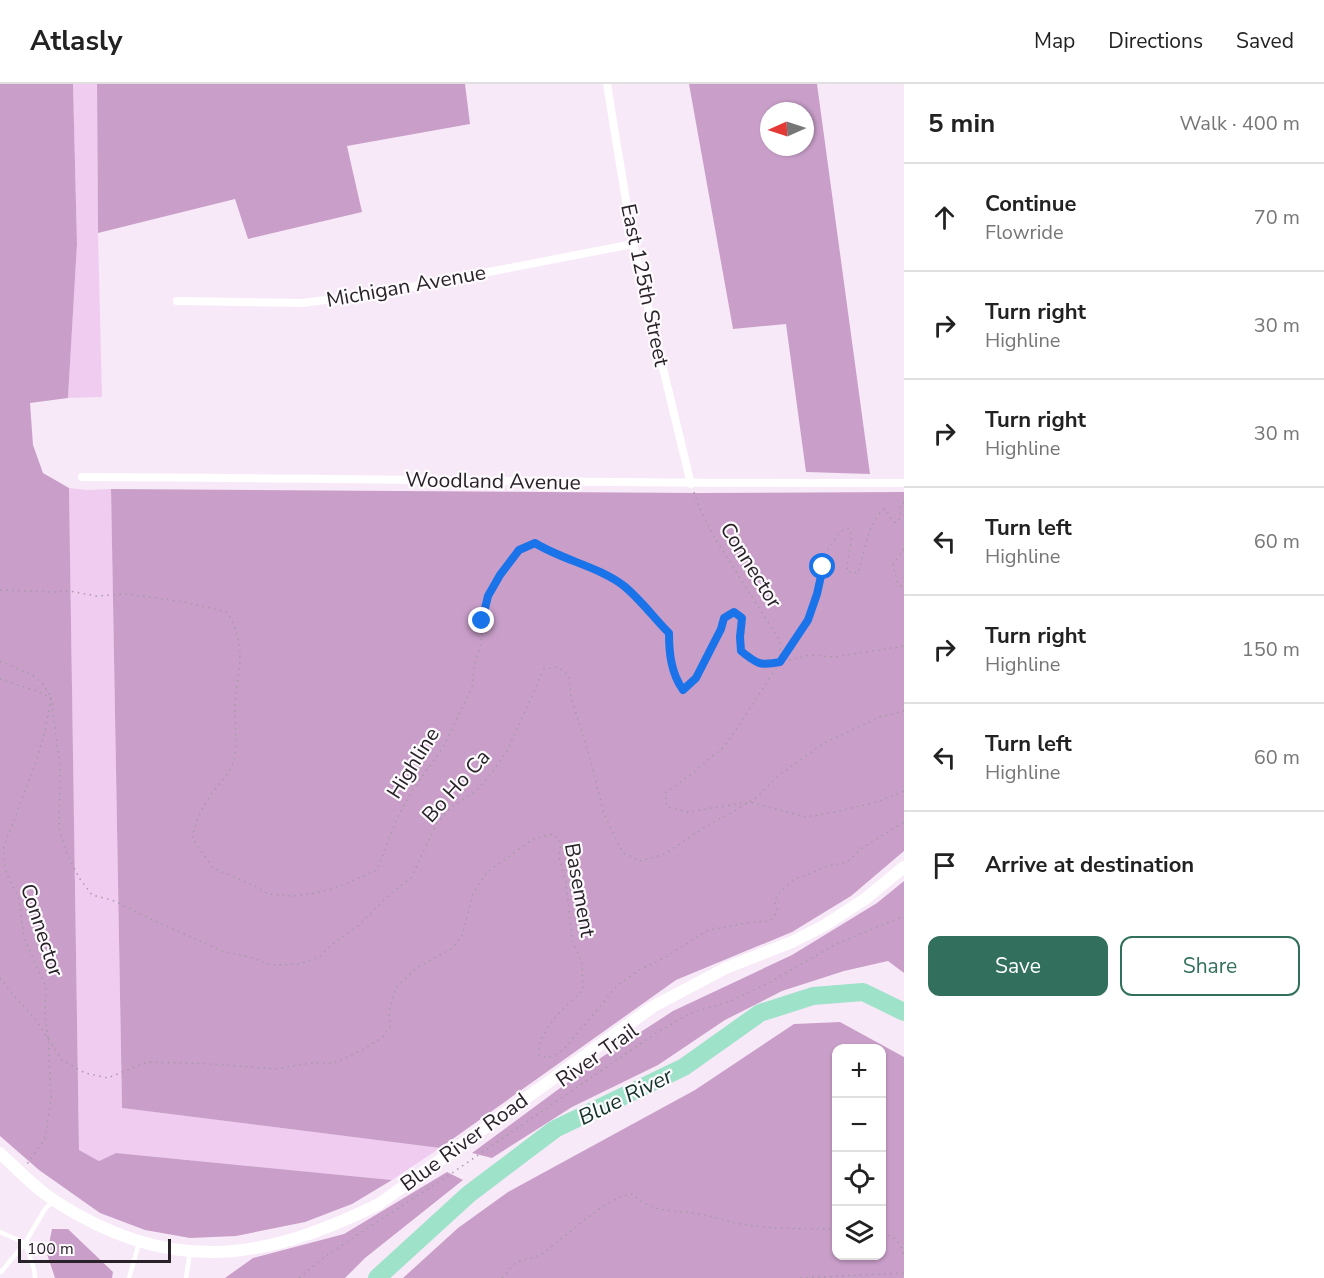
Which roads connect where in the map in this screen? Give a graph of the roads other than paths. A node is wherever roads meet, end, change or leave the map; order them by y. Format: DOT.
graph roads {
  1 [pos="607,84"];
  2 [pos="633,244"];
  3 [pos="177,301"];
  4 [pos="82,477"];
  5 [pos="904,483"];
  6 [pos="691,484"];
  7 [pos="904,867"];
  8 [pos="0,1153"];
  9 [pos="54,1200"];
  10 [pos="0,1232"];
  11 [pos="140,1242"];
  12 [pos="25,1243"];
  13 [pos="190,1252"];
  14 [pos="1,1274"];
  15 [pos="35,1278"];
  16 [pos="129,1278"];
  17 [pos="186,1278"];
  1 -- 2 [label="street, East 125th Street"];
  2 -- 3 [label="street, Michigan Avenue"];
  2 -- 6 [label="street, East 125th Street"];
  4 -- 6 [label="street, Woodland Avenue"];
  5 -- 6 [label="street, Woodland Avenue"];
  7 -- 13 [label="street, Blue River Road"];
  8 -- 9 [label="street, Blue River Road"];
  9 -- 11 [label="street, Blue River Road"];
  9 -- 12 [label="lane"];
  10 -- 12 [label="lane"];
  11 -- 13 [label="street, Blue River Road"];
  11 -- 16 [label="lane"];
  12 -- 14 [label="lane"];
  12 -- 15 [label="lane"];
  13 -- 17 [label="lane"];
}
